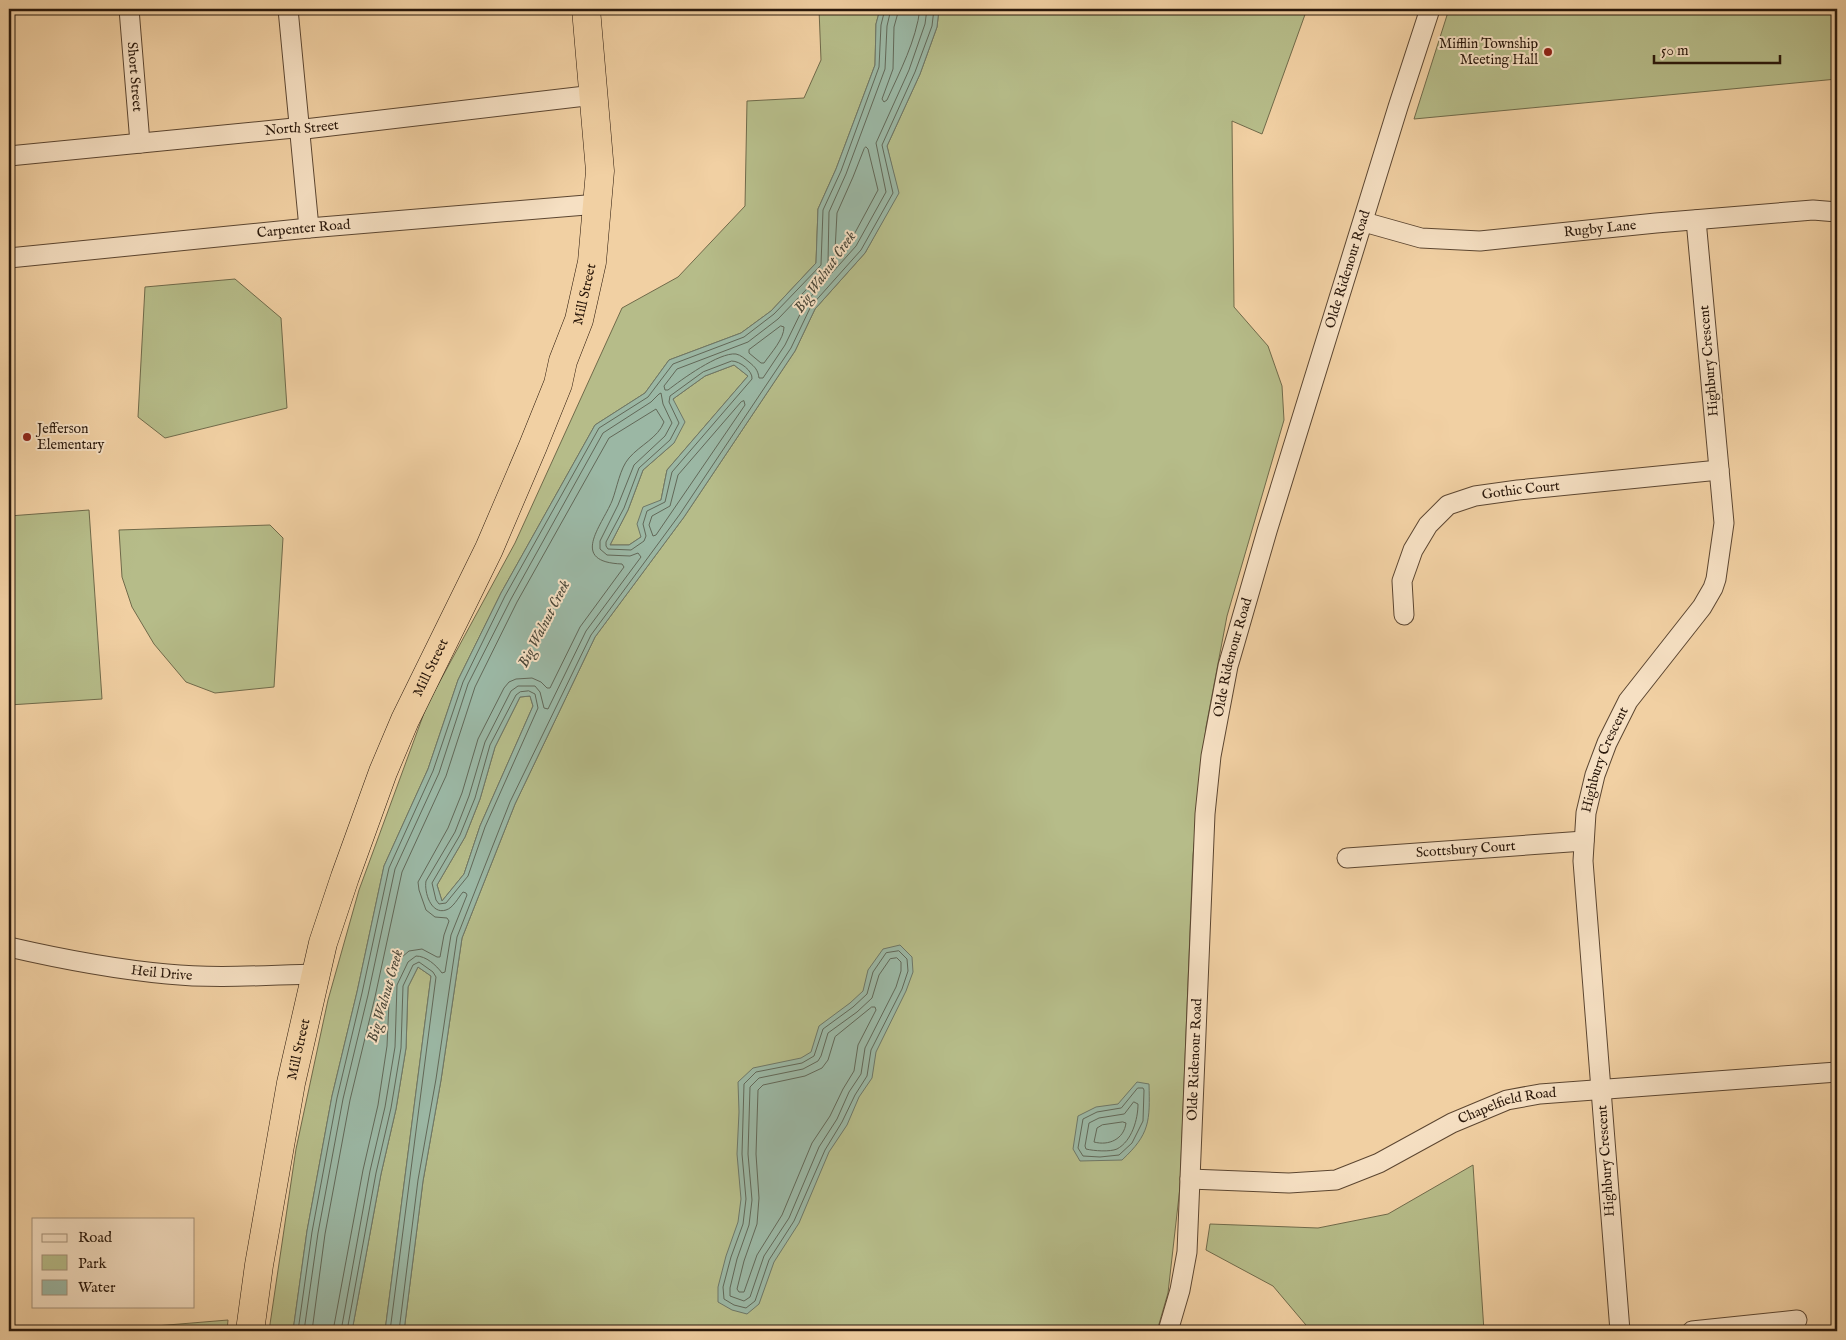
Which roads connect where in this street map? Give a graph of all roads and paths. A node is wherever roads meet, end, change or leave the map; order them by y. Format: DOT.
graph roads {
  1 [pos="129,9"];
  2 [pos="288,9"];
  3 [pos="586,9"];
  4 [pos="1430,9"];
  5 [pos="594,95"];
  6 [pos="300,128"];
  7 [pos="140,143"];
  8 [pos="9,156"];
  9 [pos="598,204"];
  10 [pos="1837,212"];
  11 [pos="1696,220"];
  12 [pos="1364,222"];
  13 [pos="309,228"];
  14 [pos="9,258"];
  15 [pos="1719,470"];
  16 [pos="1404,615"];
  17 [pos="1584,841"];
  18 [pos="1347,858"];
  19 [pos="9,947"];
  20 [pos="316,974"];
  21 [pos="1837,1072"];
  22 [pos="1601,1089"];
  23 [pos="1190,1179"];
  24 [pos="1797,1320"];
  25 [pos="250,1331"];
  26 [pos="1168,1331"];
  27 [pos="1620,1331"];
  28 [pos="1692,1331"];
  1 -- 7 [label="street, Short Street"];
  2 -- 6 [label="street"];
  3 -- 5 [label="highway, Mill Street"];
  4 -- 12 [label="street, Olde Ridenour Road"];
  5 -- 6 [label="street, North Street"];
  5 -- 9 [label="highway, Mill Street"];
  6 -- 7 [label="street, North Street"];
  6 -- 13 [label="street"];
  7 -- 8 [label="street, North Street"];
  9 -- 13 [label="street, Carpenter Road"];
  9 -- 20 [label="highway, Mill Street"];
  10 -- 11 [label="street, Rugby Lane"];
  11 -- 12 [label="street, Rugby Lane"];
  11 -- 15 [label="street, Highbury Crescent"];
  12 -- 23 [label="street, Olde Ridenour Road"];
  13 -- 14 [label="street, Carpenter Road"];
  15 -- 16 [label="street, Gothic Court"];
  15 -- 17 [label="street, Highbury Crescent"];
  17 -- 18 [label="street, Scottsbury Court"];
  17 -- 22 [label="street, Highbury Crescent"];
  19 -- 20 [label="street, Heil Drive"];
  20 -- 25 [label="highway, Mill Street"];
  21 -- 22 [label="street, Chapelfield Road"];
  22 -- 23 [label="street, Chapelfield Road"];
  22 -- 27 [label="street, Highbury Crescent"];
  23 -- 26 [label="street, Olde Ridenour Road"];
  24 -- 28 [label="street"];
}
